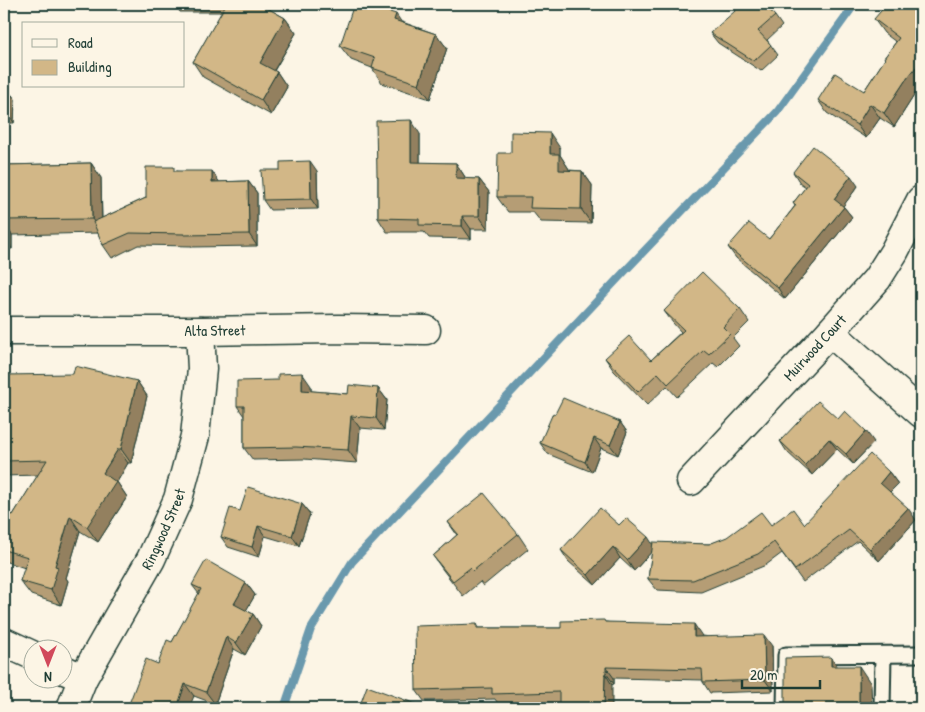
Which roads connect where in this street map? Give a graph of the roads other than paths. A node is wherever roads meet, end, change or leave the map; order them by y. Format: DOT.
graph roads {
  1 [pos="921,200"];
  2 [pos="426,330"];
  3 [pos="4,331"];
  4 [pos="200,331"];
  5 [pos="830,332"];
  6 [pos="921,413"];
  7 [pos="691,480"];
  8 [pos="4,642"];
  9 [pos="22,650"];
  10 [pos="921,654"];
  11 [pos="882,655"];
  12 [pos="73,673"];
  13 [pos="71,708"];
  14 [pos="785,708"];
  15 [pos="882,708"];
  1 -- 5 [label="street, Muirwood Court"];
  2 -- 4 [label="street, Alta Street"];
  3 -- 4 [label="street, Alta Street"];
  4 -- 12 [label="street, Ringwood Street"];
  5 -- 6 [label="street"];
  5 -- 7 [label="street, Muirwood Court"];
  8 -- 9 [label="street"];
  10 -- 11 [label="lane"];
  11 -- 14 [label="lane"];
  11 -- 15 [label="lane"];
  12 -- 13 [label="street, Ringwood Street"];
}
